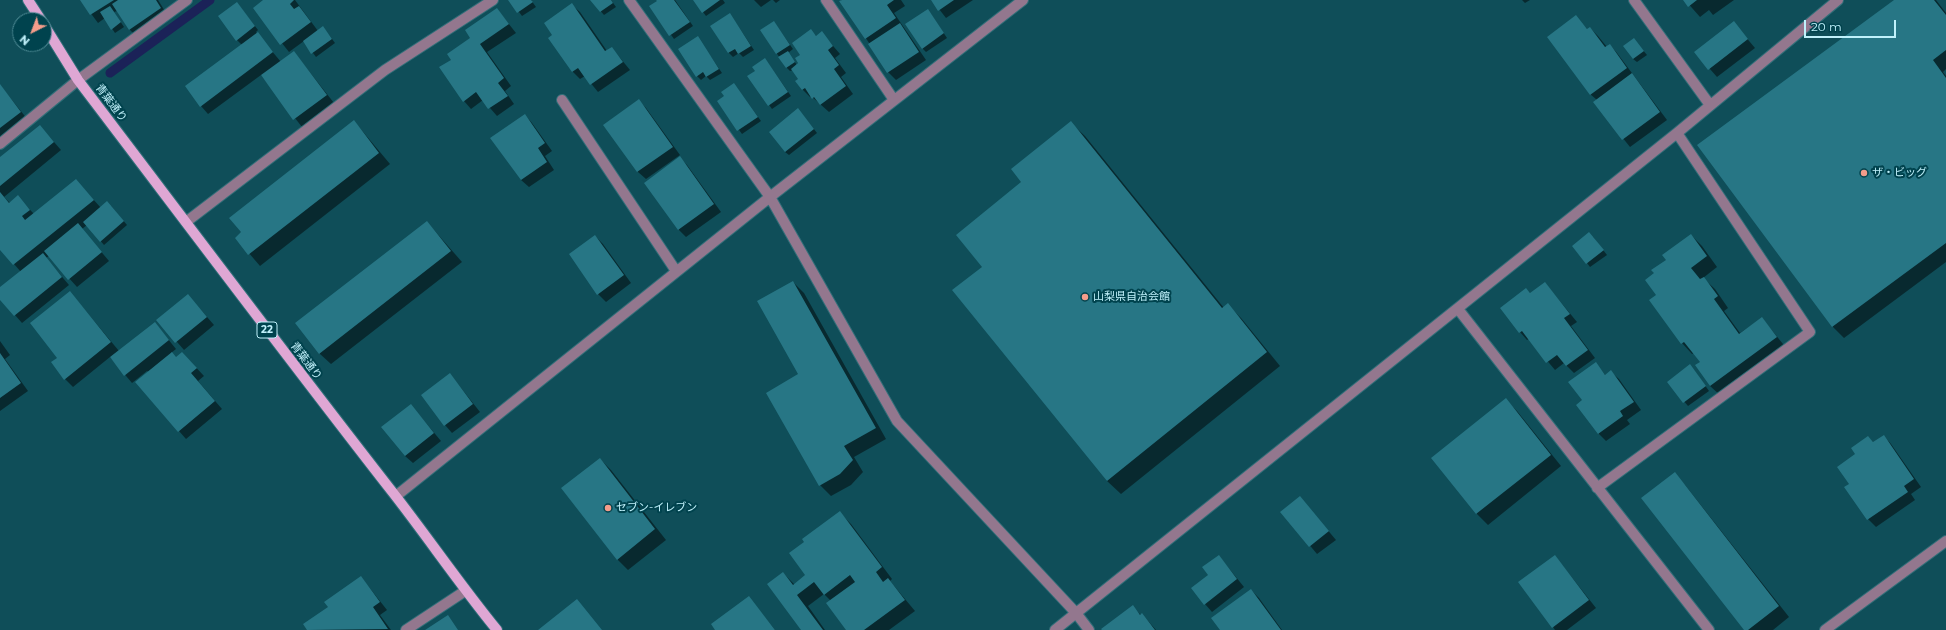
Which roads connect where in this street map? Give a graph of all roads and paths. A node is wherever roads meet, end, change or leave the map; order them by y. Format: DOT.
graph roads {
  1 [pos="28,0"];
  2 [pos="187,0"];
  3 [pos="493,0"];
  4 [pos="630,0"];
  5 [pos="826,0"];
  6 [pos="1023,0"];
  7 [pos="1634,0"];
  8 [pos="1838,0"];
  9 [pos="36,12"];
  10 [pos="52,38"];
  11 [pos="78,80"];
  12 [pos="562,100"];
  13 [pos="894,100"];
  14 [pos="1710,105"];
  15 [pos="1677,133"];
  16 [pos="0,144"];
  17 [pos="770,197"];
  18 [pos="186,222"];
  19 [pos="676,271"];
  20 [pos="1458,309"];
  21 [pos="1597,488"];
  22 [pos="396,496"];
  23 [pos="1946,541"];
  24 [pos="466,591"];
  25 [pos="1076,613"];
  26 [pos="406,630"];
  27 [pos="497,630"];
  28 [pos="1054,630"];
  29 [pos="1089,630"];
  30 [pos="1709,630"];
  31 [pos="1825,630"];
  1 -- 9 [label="main road"];
  2 -- 11 [label="street"];
  3 -- 18 [label="street"];
  4 -- 17 [label="street"];
  5 -- 13 [label="street"];
  6 -- 13 [label="street"];
  7 -- 14 [label="street"];
  8 -- 14 [label="street"];
  10 -- 11 [label="main road, 青葉通り / 22"];
  11 -- 16 [label="street"];
  11 -- 18 [label="main road, 青葉通り / 22"];
  12 -- 19 [label="street"];
  13 -- 17 [label="street"];
  14 -- 15 [label="street"];
  15 -- 20 [label="street"];
  15 -- 21 [label="street"];
  17 -- 19 [label="street"];
  17 -- 25 [label="street"];
  18 -- 22 [label="main road, 青葉通り / 22"];
  19 -- 22 [label="street"];
  20 -- 21 [label="street"];
  20 -- 25 [label="street"];
  21 -- 30 [label="street"];
  22 -- 24 [label="main road, 青葉通り / 22"];
  23 -- 31 [label="street"];
  24 -- 26 [label="street"];
  24 -- 27 [label="main road, 青葉通り / 22"];
  25 -- 28 [label="street"];
  25 -- 29 [label="street"];
}
